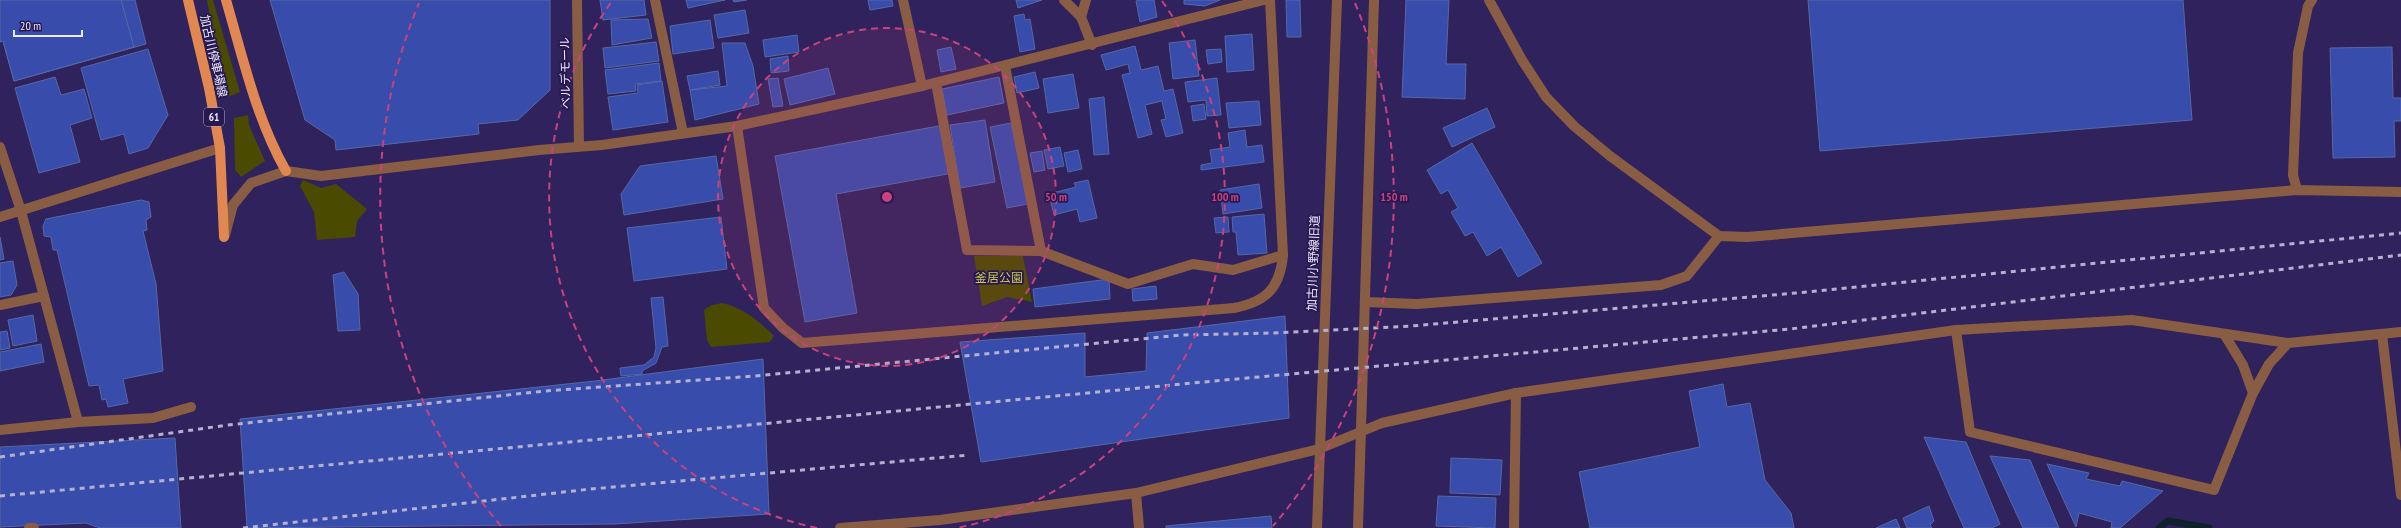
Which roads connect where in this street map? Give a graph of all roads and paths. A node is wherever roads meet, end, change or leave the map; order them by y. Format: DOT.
graph roads {
  1 [pos="188,0"];
  2 [pos="226,0"];
  3 [pos="577,0"];
  4 [pos="655,0"];
  5 [pos="903,0"];
  6 [pos="1064,0"];
  7 [pos="1086,0"];
  8 [pos="1264,0"];
  9 [pos="1270,0"];
  10 [pos="1337,0"];
  11 [pos="1374,0"];
  12 [pos="1489,0"];
  13 [pos="2312,0"];
  14 [pos="1081,17"];
  15 [pos="1092,44"];
  16 [pos="1005,66"];
  17 [pos="936,83"];
  18 [pos="922,86"];
  19 [pos="737,126"];
  20 [pos="683,133"];
  21 [pos="579,146"];
  22 [pos="0,147"];
  23 [pos="220,148"];
  24 [pos="286,171"];
  25 [pos="2297,190"];
  26 [pos="2401,192"];
  27 [pos="21,211"];
  28 [pos="0,217"];
  29 [pos="1719,236"];
  30 [pos="224,237"];
  31 [pos="1042,251"];
  32 [pos="1283,255"];
  33 [pos="44,296"];
  34 [pos="1365,302"];
  35 [pos="0,305"];
  36 [pos="1956,330"];
  37 [pos="2401,332"];
  38 [pos="2224,334"];
  39 [pos="2382,334"];
  40 [pos="2288,343"];
  41 [pos="2253,392"];
  42 [pos="1516,393"];
  43 [pos="191,407"];
  44 [pos="78,422"];
  45 [pos="0,430"];
  46 [pos="1361,433"];
  47 [pos="1319,448"];
  48 [pos="1136,493"];
  49 [pos="2401,495"];
  50 [pos="940,524"];
  51 [pos="28,528"];
  52 [pos="34,528"];
  53 [pos="840,528"];
  54 [pos="1139,528"];
  55 [pos="1317,528"];
  56 [pos="1358,528"];
  57 [pos="1514,528"];
  1 -- 23 [label="main road, 加古川停車場線 / 61"];
  2 -- 24 [label="main road, 加古川停車場線"];
  3 -- 21 [label="street, ベルデモール"];
  4 -- 20 [label="street"];
  5 -- 18 [label="street"];
  6 -- 14 [label="street"];
  7 -- 14 [label="street"];
  8 -- 15 [label="street"];
  9 -- 32 [label="street"];
  10 -- 47 [label="street, 加古川小野線旧道"];
  11 -- 34 [label="street"];
  12 -- 29 [label="street"];
  13 -- 25 [label="street"];
  14 -- 15 [label="street"];
  15 -- 16 [label="street"];
  16 -- 17 [label="street"];
  16 -- 31 [label="street"];
  17 -- 18 [label="street"];
  17 -- 31 [label="street"];
  18 -- 19 [label="street"];
  19 -- 20 [label="street"];
  19 -- 32 [label="street"];
  20 -- 21 [label="street"];
  21 -- 24 [label="street"];
  22 -- 27 [label="street"];
  23 -- 27 [label="street"];
  23 -- 30 [label="main road, 加古川停車場線 / 61"];
  24 -- 30 [label="street"];
  25 -- 26 [label="street"];
  25 -- 29 [label="street"];
  27 -- 28 [label="street"];
  27 -- 33 [label="street"];
  29 -- 34 [label="street"];
  31 -- 32 [label="street"];
  33 -- 35 [label="street"];
  33 -- 44 [label="street"];
  34 -- 46 [label="street"];
  36 -- 38 [label="street"];
  36 -- 41 [label="street"];
  36 -- 42 [label="street"];
  37 -- 39 [label="street"];
  38 -- 40 [label="street"];
  38 -- 41 [label="street"];
  39 -- 40 [label="street"];
  39 -- 49 [label="street"];
  40 -- 41 [label="street"];
  42 -- 46 [label="street"];
  42 -- 57 [label="street"];
  43 -- 44 [label="street"];
  44 -- 45 [label="street"];
  46 -- 47 [label="street"];
  46 -- 56 [label="street"];
  47 -- 48 [label="street"];
  47 -- 55 [label="street, 加古川小野線旧道"];
  48 -- 50 [label="street"];
  48 -- 54 [label="street"];
  50 -- 53 [label="street"];
  51 -- 52 [label="street"];
}
